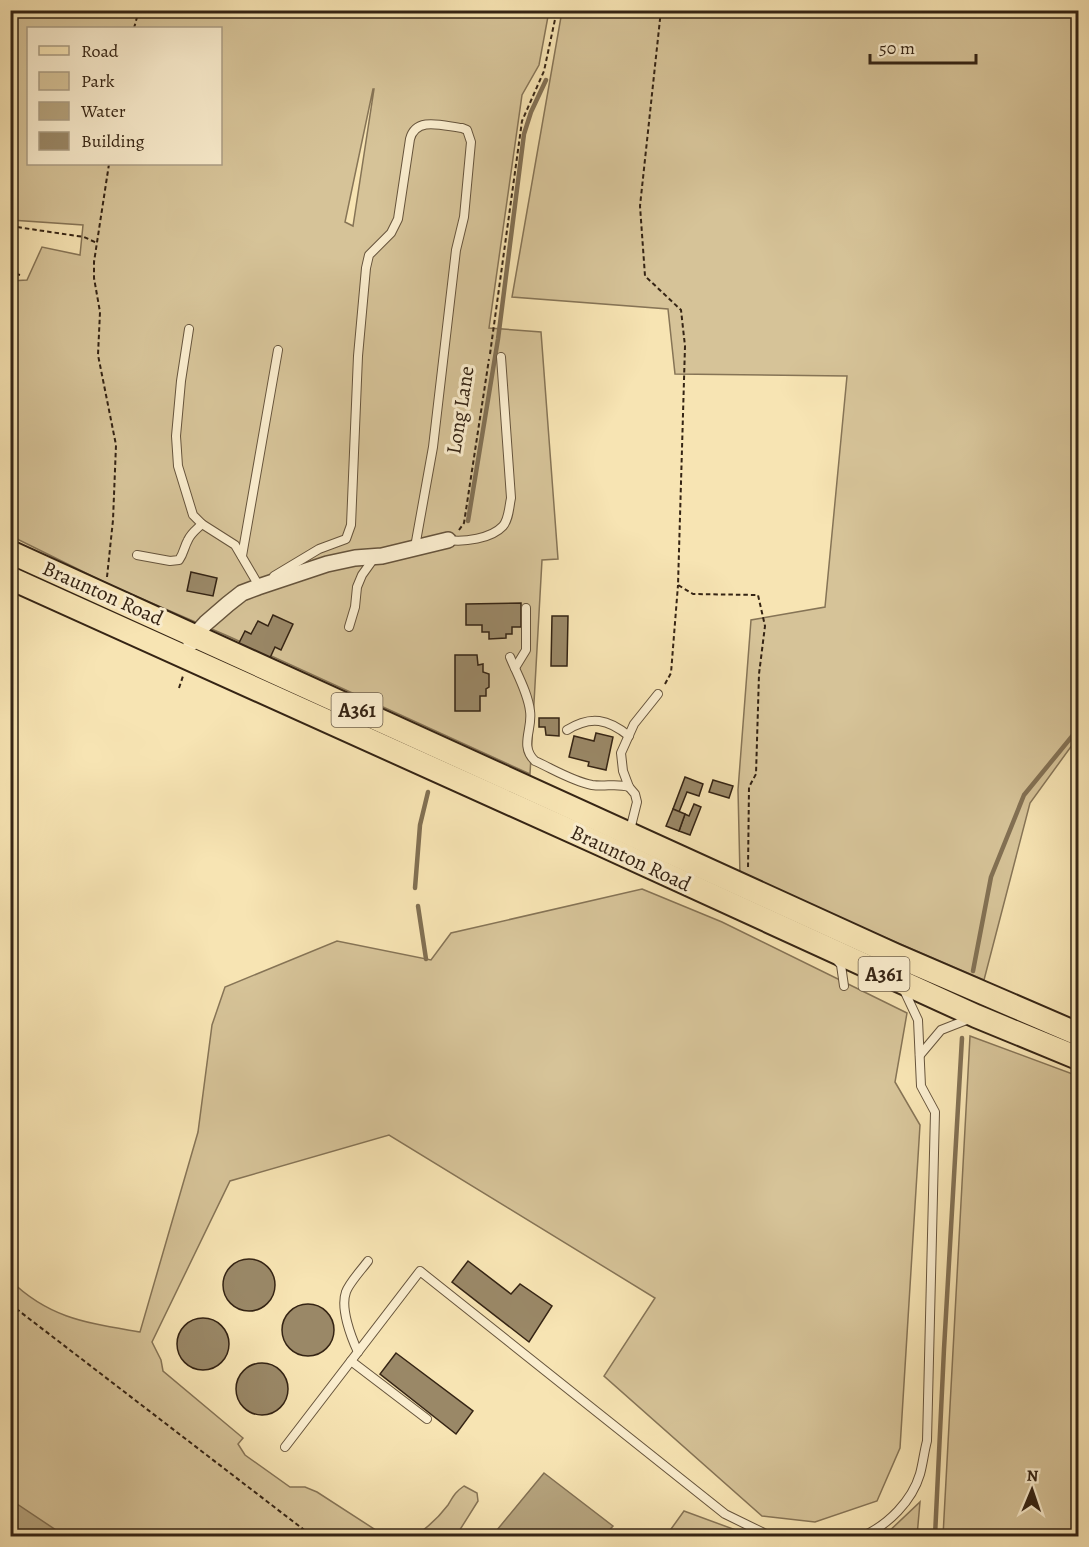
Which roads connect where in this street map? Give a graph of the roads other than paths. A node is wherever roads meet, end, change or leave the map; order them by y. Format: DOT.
graph roads {
  1 [pos="189,329"];
  2 [pos="278,350"];
  3 [pos="501,357"];
  4 [pos="202,524"];
  5 [pos="448,540"];
  6 [pos="414,548"];
  7 [pos="10,552"];
  8 [pos="137,555"];
  9 [pos="242,556"];
  10 [pos="372,557"];
  11 [pos="10,578"];
  12 [pos="258,587"];
  13 [pos="526,608"];
  14 [pos="349,627"];
  15 [pos="195,635"];
  16 [pos="184,657"];
  17 [pos="510,657"];
  18 [pos="515,668"];
  19 [pos="658,694"];
  20 [pos="567,730"];
  21 [pos="629,736"];
  22 [pos="629,787"];
  23 [pos="629,834"];
  24 [pos="826,946"];
  25 [pos="900,981"];
  26 [pos="844,986"];
  27 [pos="976,1016"];
  28 [pos="1078,1034"];
  29 [pos="920,1055"];
  30 [pos="1078,1058"];
  31 [pos="368,1260"];
  32 [pos="358,1352"];
  33 [pos="351,1361"];
  34 [pos="427,1419"];
  35 [pos="285,1447"];
  36 [pos="770,1536"];
  37 [pos="863,1536"];
  1 -- 4 [label="lane"];
  2 -- 9 [label="lane"];
  3 -- 5 [label="lane"];
  4 -- 8 [label="lane"];
  4 -- 9 [label="lane"];
  5 -- 6 [label="street"];
  6 -- 10 [label="street"];
  6 -- 12 [label="lane"];
  7 -- 15 [label="main road, Braunton Road / A361"];
  9 -- 12 [label="lane"];
  10 -- 12 [label="street"];
  10 -- 14 [label="lane"];
  11 -- 16 [label="main road, Braunton Road / A361"];
  12 -- 15 [label="street"];
  13 -- 18 [label="lane"];
  15 -- 16 [label="street"];
  15 -- 23 [label="main road, Braunton Road / A361"];
  16 -- 24 [label="main road, Braunton Road / A361"];
  17 -- 18 [label="lane"];
  18 -- 22 [label="lane"];
  19 -- 21 [label="lane"];
  20 -- 21 [label="lane"];
  21 -- 22 [label="lane"];
  22 -- 23 [label="lane"];
  23 -- 28 [label="main road, Braunton Road / A361"];
  24 -- 25 [label="main road, Braunton Road / A361"];
  24 -- 26 [label="lane"];
  25 -- 27 [label="main road, Braunton Road / A361"];
  25 -- 29 [label="lane"];
  27 -- 29 [label="lane"];
  27 -- 30 [label="main road, Braunton Road / A361"];
  29 -- 37 [label="lane"];
  31 -- 32 [label="lane"];
  32 -- 33 [label="lane"];
  32 -- 36 [label="lane"];
  33 -- 34 [label="lane"];
  33 -- 35 [label="lane"];
}
